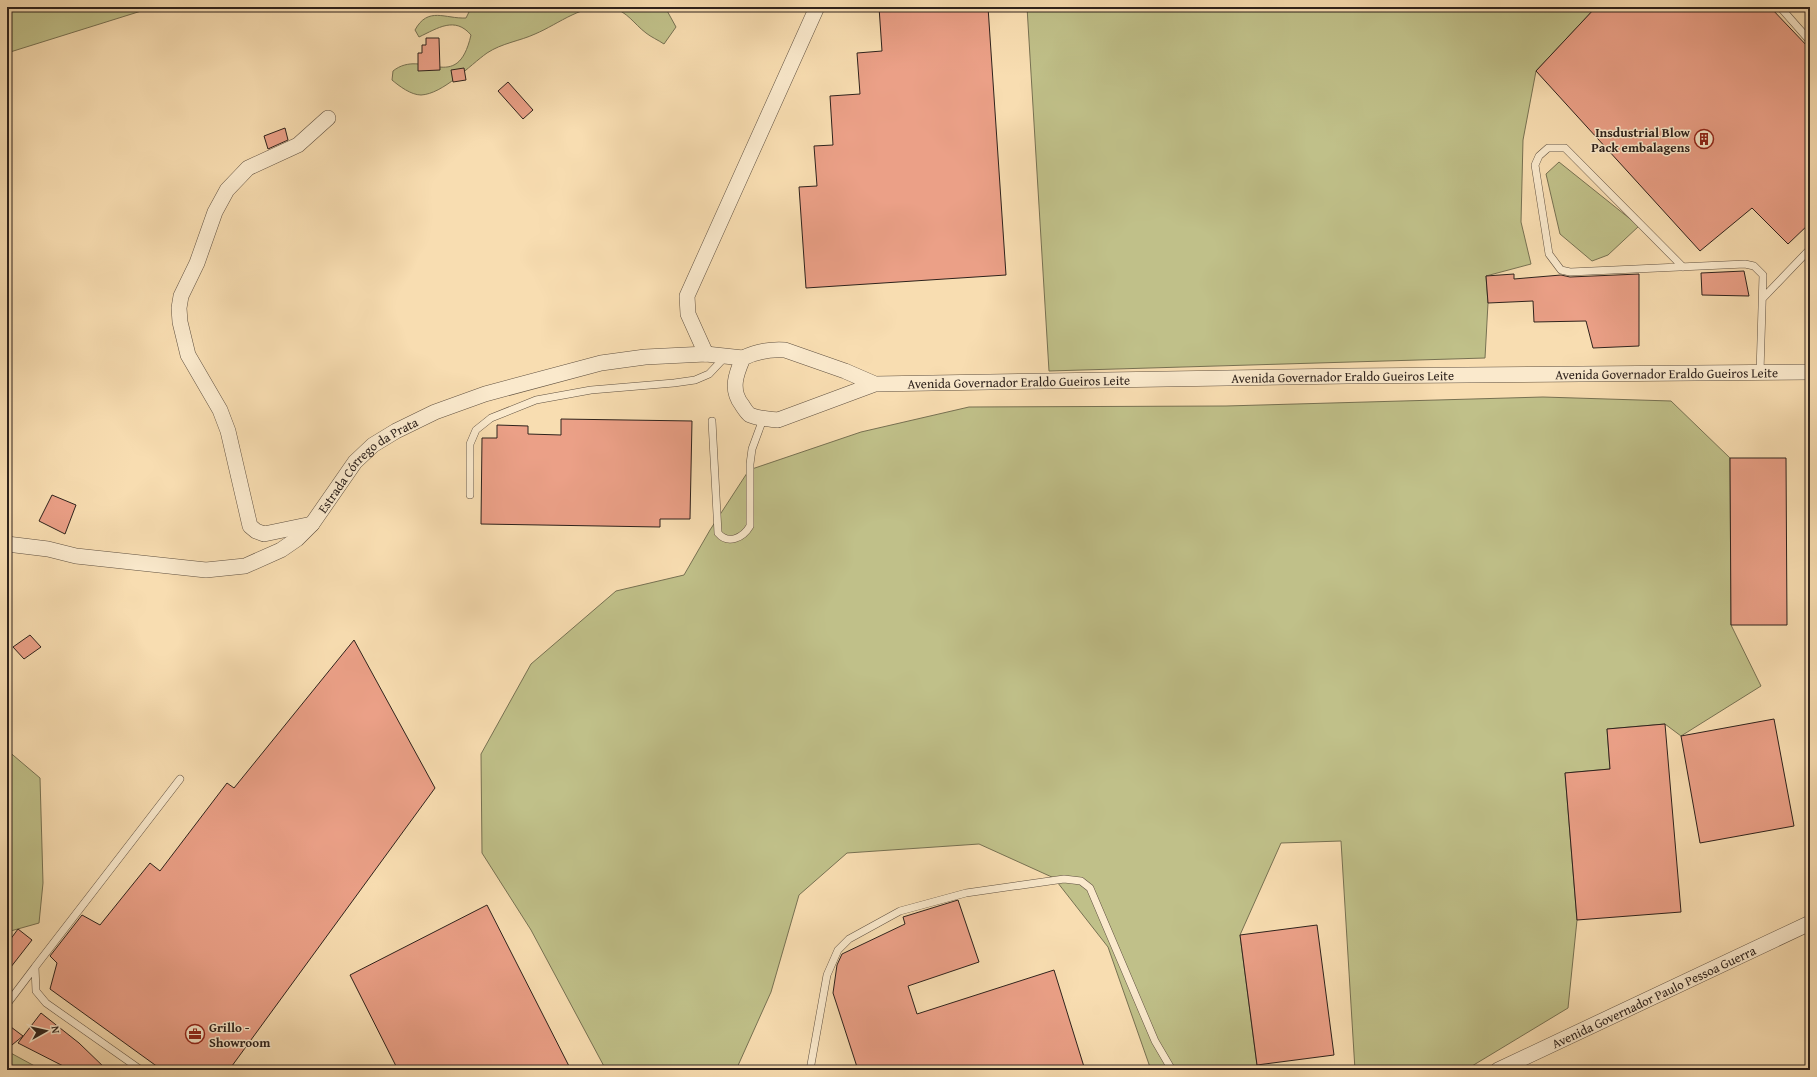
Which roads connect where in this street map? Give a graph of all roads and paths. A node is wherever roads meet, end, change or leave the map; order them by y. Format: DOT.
graph roads {
  1 [pos="817,7"];
  2 [pos="1780,7"];
  3 [pos="1810,41"];
  4 [pos="328,118"];
  5 [pos="1810,249"];
  6 [pos="1683,266"];
  7 [pos="1764,298"];
  8 [pos="706,354"];
  9 [pos="726,356"];
  10 [pos="743,358"];
  11 [pos="1760,372"];
  12 [pos="1810,372"];
  13 [pos="875,384"];
  14 [pos="763,419"];
  15 [pos="712,421"];
  16 [pos="470,495"];
  17 [pos="312,524"];
  18 [pos="7,544"];
  19 [pos="180,779"];
  20 [pos="1810,923"];
  21 [pos="35,967"];
  22 [pos="7,1004"];
  23 [pos="141,1070"];
  24 [pos="810,1070"];
  25 [pos="1172,1070"];
  26 [pos="1498,1070"];
  1 -- 8 [label="street"];
  2 -- 3 [label="lane"];
  4 -- 17 [label="street"];
  5 -- 7 [label="lane"];
  6 -- 6 [label="lane"];
  6 -- 7 [label="lane"];
  7 -- 11 [label="lane"];
  8 -- 9 [label="street, Estrada Córrego da Prata"];
  8 -- 17 [label="street, Estrada Córrego da Prata"];
  9 -- 10 [label="street, Estrada Córrego da Prata"];
  9 -- 16 [label="lane"];
  10 -- 13 [label="street, Avenida Governador Eraldo Gueiros Leite"];
  10 -- 14 [label="street"];
  11 -- 12 [label="street, Avenida Governador Eraldo Gueiros Leite"];
  11 -- 13 [label="street, Avenida Governador Eraldo Gueiros Leite"];
  13 -- 14 [label="street, Avenida Governador Eraldo Gueiros Leite"];
  14 -- 15 [label="lane"];
  17 -- 18 [label="street, Estrada Córrego da Prata"];
  19 -- 21 [label="lane"];
  20 -- 26 [label="street, Avenida Governador Paulo Pessoa Guerra"];
  21 -- 22 [label="lane"];
  21 -- 23 [label="lane"];
  24 -- 25 [label="lane"];
}
